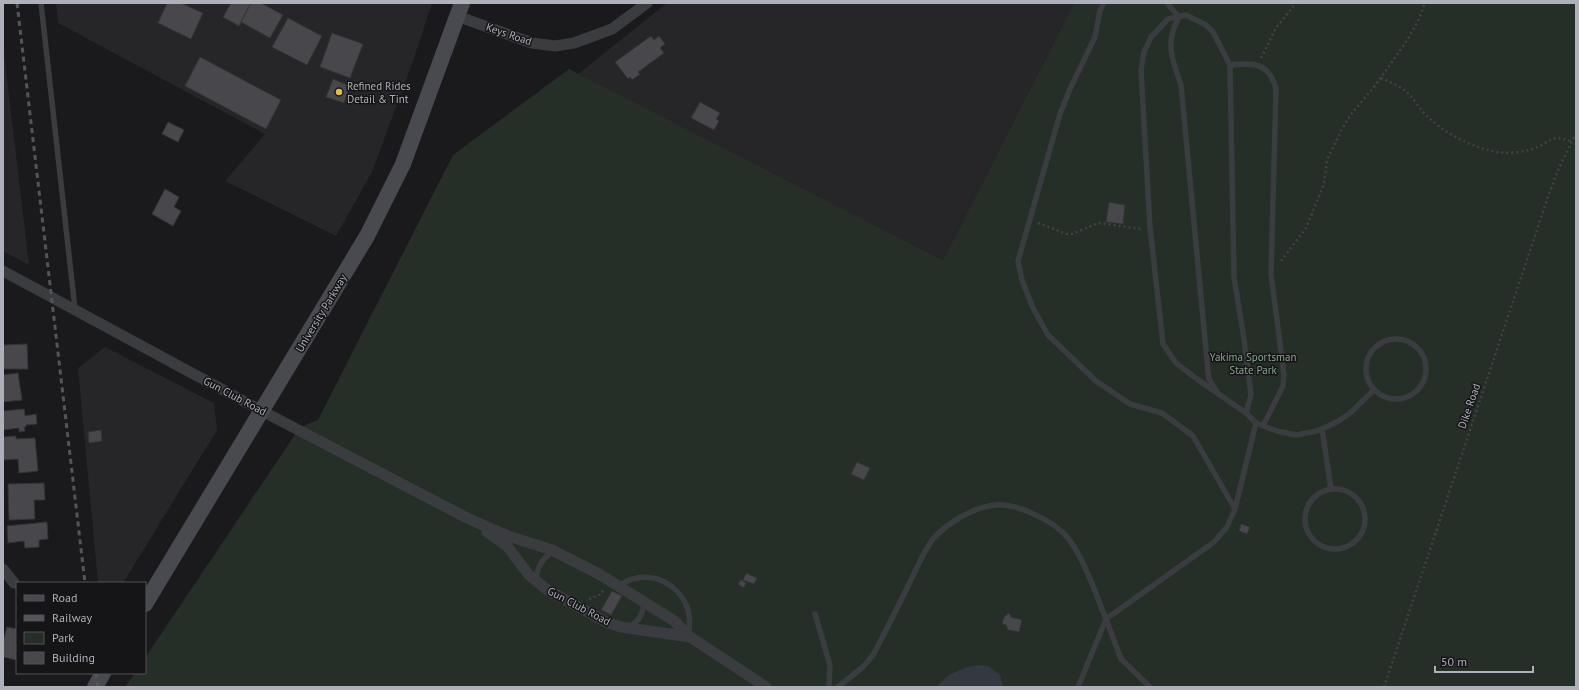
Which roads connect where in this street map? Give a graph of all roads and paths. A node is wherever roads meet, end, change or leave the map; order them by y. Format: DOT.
graph roads {
  1 [pos="41,3"];
  2 [pos="647,3"];
  3 [pos="1104,3"];
  4 [pos="1167,3"];
  5 [pos="1296,3"];
  6 [pos="1425,3"];
  7 [pos="459,9"];
  8 [pos="1179,16"];
  9 [pos="1230,64"];
  10 [pos="1258,66"];
  11 [pos="1381,78"];
  12 [pos="1576,133"];
  13 [pos="1572,142"];
  14 [pos="1030,220"];
  15 [pos="1151,230"];
  16 [pos="3,271"];
  17 [pos="1271,274"];
  18 [pos="75,309"];
  19 [pos="1374,390"];
  20 [pos="1218,394"];
  21 [pos="262,411"];
  22 [pos="1246,413"];
  23 [pos="1256,423"];
  24 [pos="1263,426"];
  25 [pos="1322,429"];
  26 [pos="1331,489"];
  27 [pos="1236,509"];
  28 [pos="469,519"];
  29 [pos="554,551"];
  30 [pos="3,569"];
  31 [pos="609,580"];
  32 [pos="536,581"];
  33 [pos="14,583"];
  34 [pos="619,586"];
  35 [pos="146,602"];
  36 [pos="644,602"];
  37 [pos="574,604"];
  38 [pos="815,614"];
  39 [pos="1106,620"];
  40 [pos="627,628"];
  41 [pos="689,636"];
  42 [pos="102,674"];
  43 [pos="95,687"];
  44 [pos="766,687"];
  45 [pos="829,687"];
  46 [pos="838,687"];
  47 [pos="1078,687"];
  48 [pos="1150,687"];
  49 [pos="1384,687"];
  1 -- 18 [label="lane"];
  2 -- 7 [label="street, Keys Road"];
  3 -- 14 [label="lane"];
  4 -- 8 [label="lane"];
  5 -- 10 [label="path"];
  6 -- 11 [label="path"];
  7 -- 21 [label="main road, University Parkway"];
  8 -- 9 [label="lane"];
  8 -- 15 [label="lane"];
  8 -- 20 [label="lane"];
  9 -- 10 [label="lane"];
  9 -- 22 [label="lane"];
  10 -- 17 [label="lane"];
  11 -- 13 [label="path"];
  11 -- 17 [label="path"];
  12 -- 13 [label="path, Dike Road"];
  13 -- 49 [label="path, Dike Road"];
  14 -- 15 [label="path"];
  14 -- 27 [label="lane"];
  15 -- 20 [label="lane"];
  16 -- 18 [label="street, Gun Club Road"];
  17 -- 24 [label="lane"];
  18 -- 21 [label="street, Gun Club Road"];
  19 -- 19 [label="lane"];
  19 -- 25 [label="lane"];
  20 -- 22 [label="lane"];
  21 -- 28 [label="street, Gun Club Road"];
  21 -- 35 [label="main road, University Parkway"];
  22 -- 23 [label="lane"];
  23 -- 24 [label="lane"];
  23 -- 27 [label="lane"];
  24 -- 25 [label="lane"];
  25 -- 26 [label="lane"];
  26 -- 26 [label="lane"];
  27 -- 39 [label="lane"];
  28 -- 29 [label="street, Gun Club Road"];
  28 -- 32 [label="street, Gun Club Road"];
  29 -- 31 [label="street, Gun Club Road"];
  29 -- 32 [label="lane"];
  30 -- 33 [label="street"];
  31 -- 34 [label="street, Gun Club Road"];
  31 -- 37 [label="path"];
  32 -- 37 [label="street, Gun Club Road"];
  34 -- 36 [label="street, Gun Club Road"];
  34 -- 41 [label="lane"];
  36 -- 40 [label="lane"];
  36 -- 41 [label="street, Gun Club Road"];
  37 -- 40 [label="street, Gun Club Road"];
  38 -- 45 [label="lane"];
  39 -- 46 [label="lane"];
  39 -- 47 [label="lane"];
  39 -- 48 [label="lane"];
  40 -- 41 [label="street, Gun Club Road"];
  41 -- 44 [label="street, Gun Club Road"];
  42 -- 43 [label="main road"];
}
